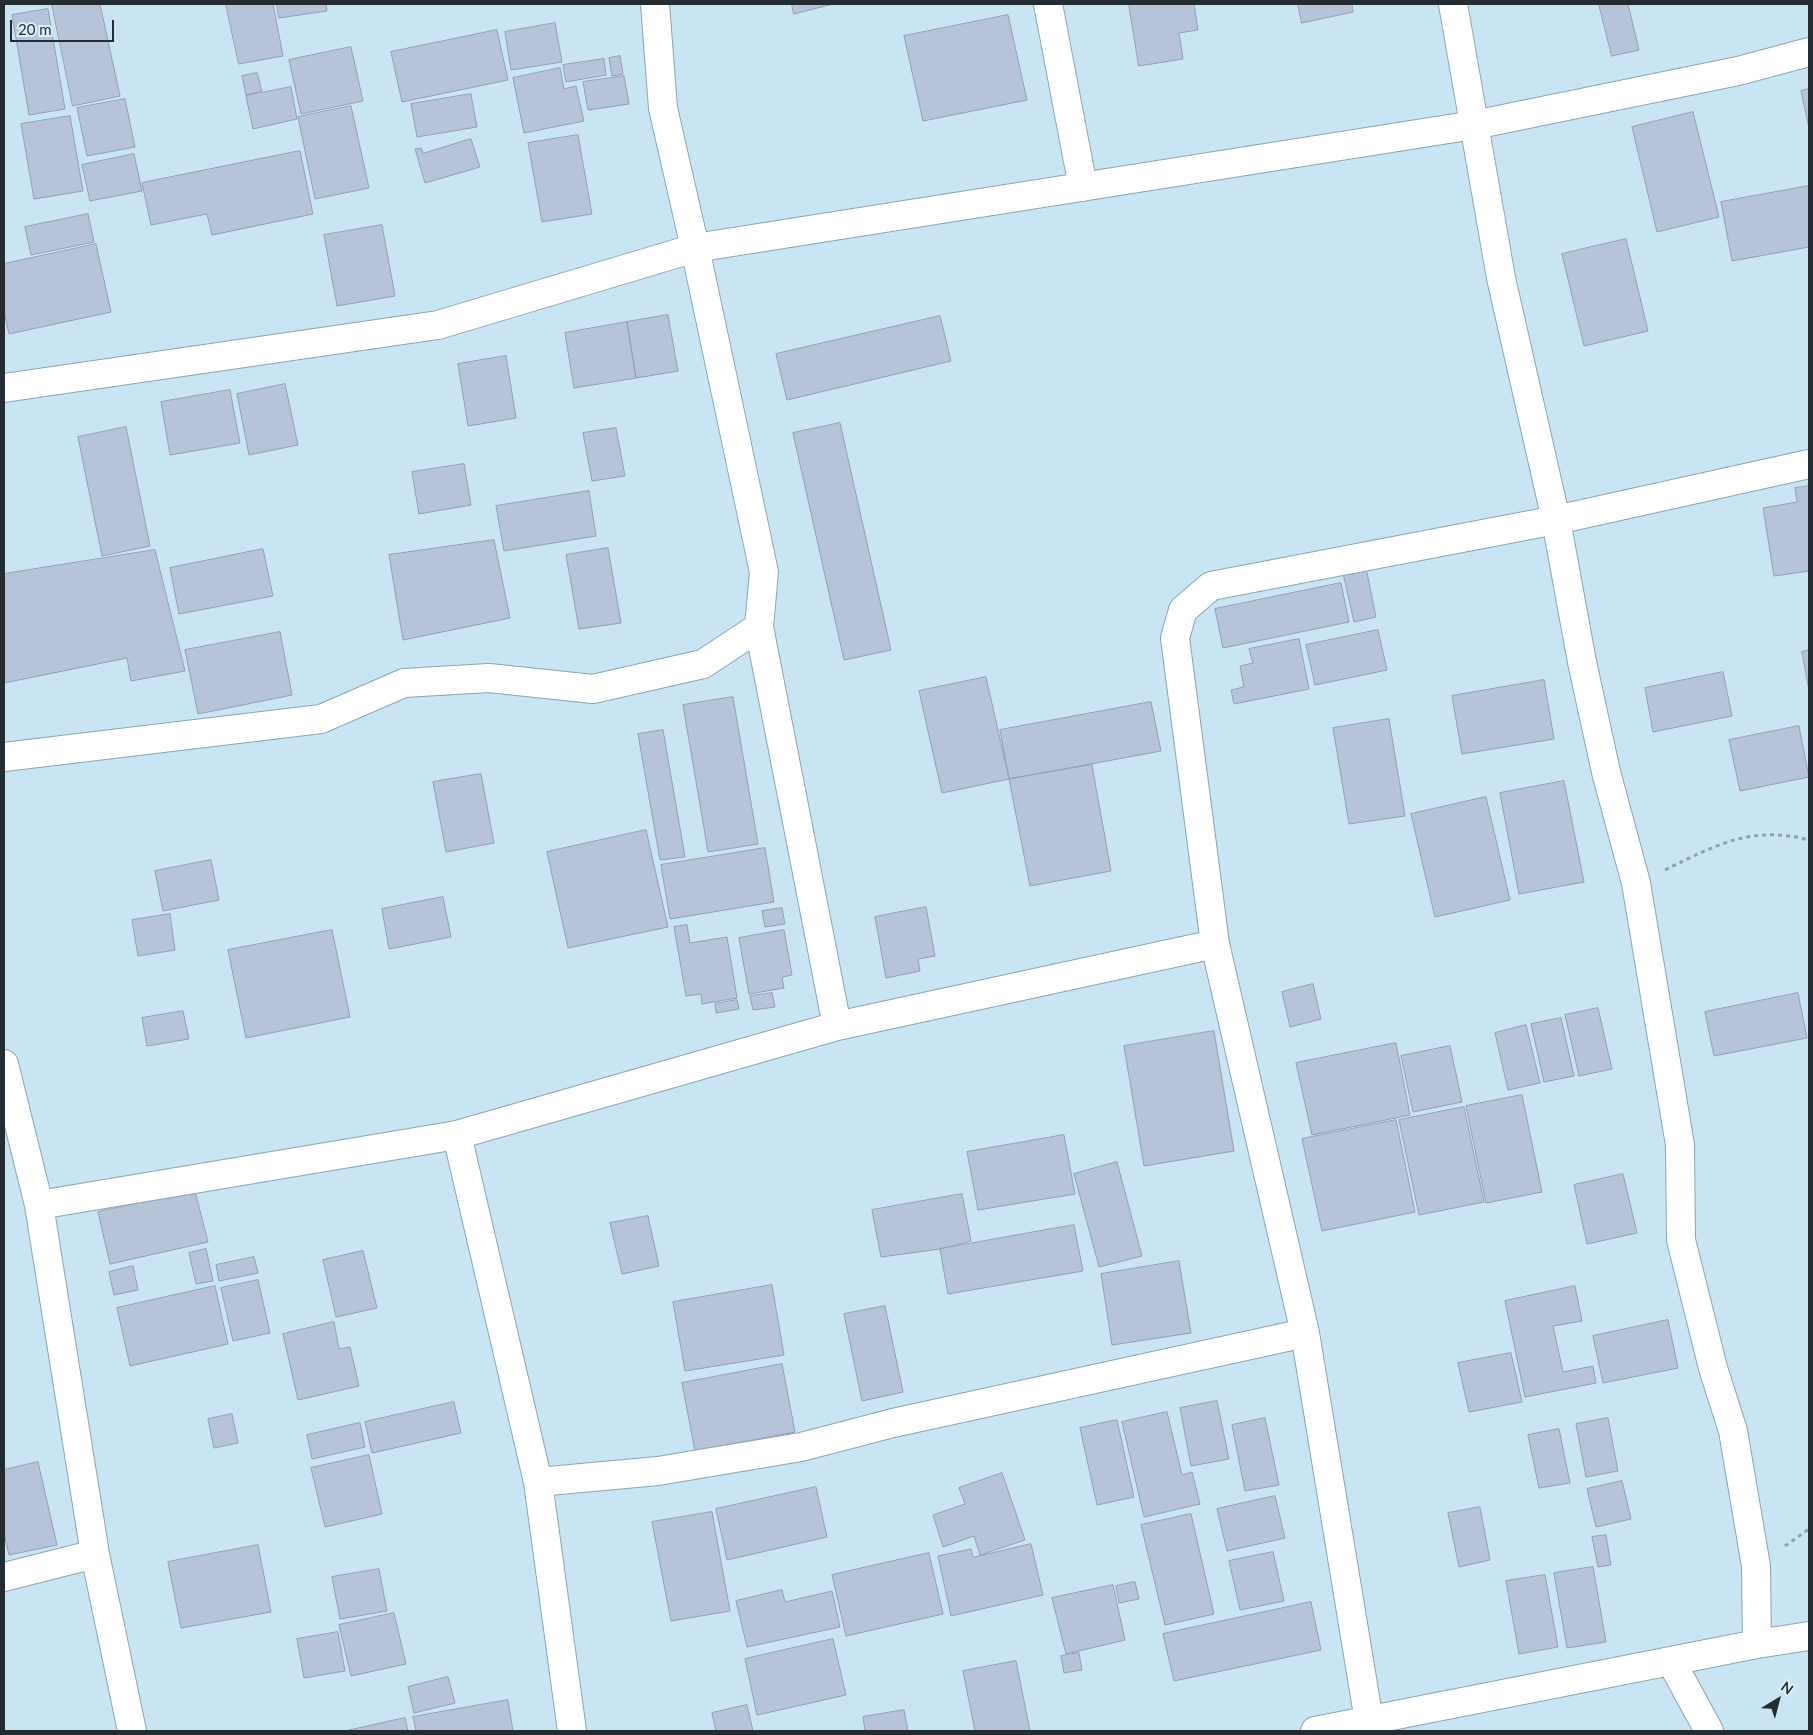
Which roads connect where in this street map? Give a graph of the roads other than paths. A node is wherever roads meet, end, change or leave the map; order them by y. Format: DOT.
graph roads {
  1 [pos="655,4"];
  2 [pos="1048,4"];
  3 [pos="1453,4"];
  4 [pos="1809,52"];
  5 [pos="1474,125"];
  6 [pos="1083,187"];
  7 [pos="695,248"];
  8 [pos="4,388"];
  9 [pos="1809,464"];
  10 [pos="1556,520"];
  11 [pos="759,627"];
  12 [pos="4,757"];
  13 [pos="1214,944"];
  14 [pos="837,1026"];
  15 [pos="4,1064"];
  16 [pos="457,1135"];
  17 [pos="39,1205"];
  18 [pos="1305,1332"];
  19 [pos="538,1482"];
  20 [pos="95,1554"];
  21 [pos="4,1577"];
  22 [pos="1809,1636"];
  23 [pos="1757,1644"];
  24 [pos="1671,1661"];
  25 [pos="1369,1720"];
  26 [pos="132,1731"];
  27 [pos="572,1731"];
  28 [pos="1315,1731"];
  29 [pos="1709,1731"];
  1 -- 7 [label="street"];
  2 -- 6 [label="street"];
  3 -- 5 [label="street"];
  4 -- 5 [label="street"];
  5 -- 6 [label="street"];
  5 -- 10 [label="street"];
  6 -- 7 [label="street"];
  7 -- 8 [label="street"];
  7 -- 11 [label="street"];
  9 -- 10 [label="street"];
  10 -- 13 [label="street"];
  10 -- 23 [label="street"];
  11 -- 12 [label="street"];
  11 -- 14 [label="street"];
  13 -- 14 [label="street"];
  13 -- 18 [label="street"];
  14 -- 16 [label="street"];
  15 -- 17 [label="street"];
  16 -- 17 [label="street"];
  16 -- 19 [label="street"];
  17 -- 20 [label="street"];
  18 -- 19 [label="street"];
  18 -- 25 [label="street"];
  19 -- 27 [label="street"];
  20 -- 21 [label="street"];
  20 -- 26 [label="street"];
  22 -- 23 [label="street"];
  23 -- 24 [label="street"];
  24 -- 25 [label="street"];
  24 -- 29 [label="street"];
  25 -- 28 [label="street"];
}
